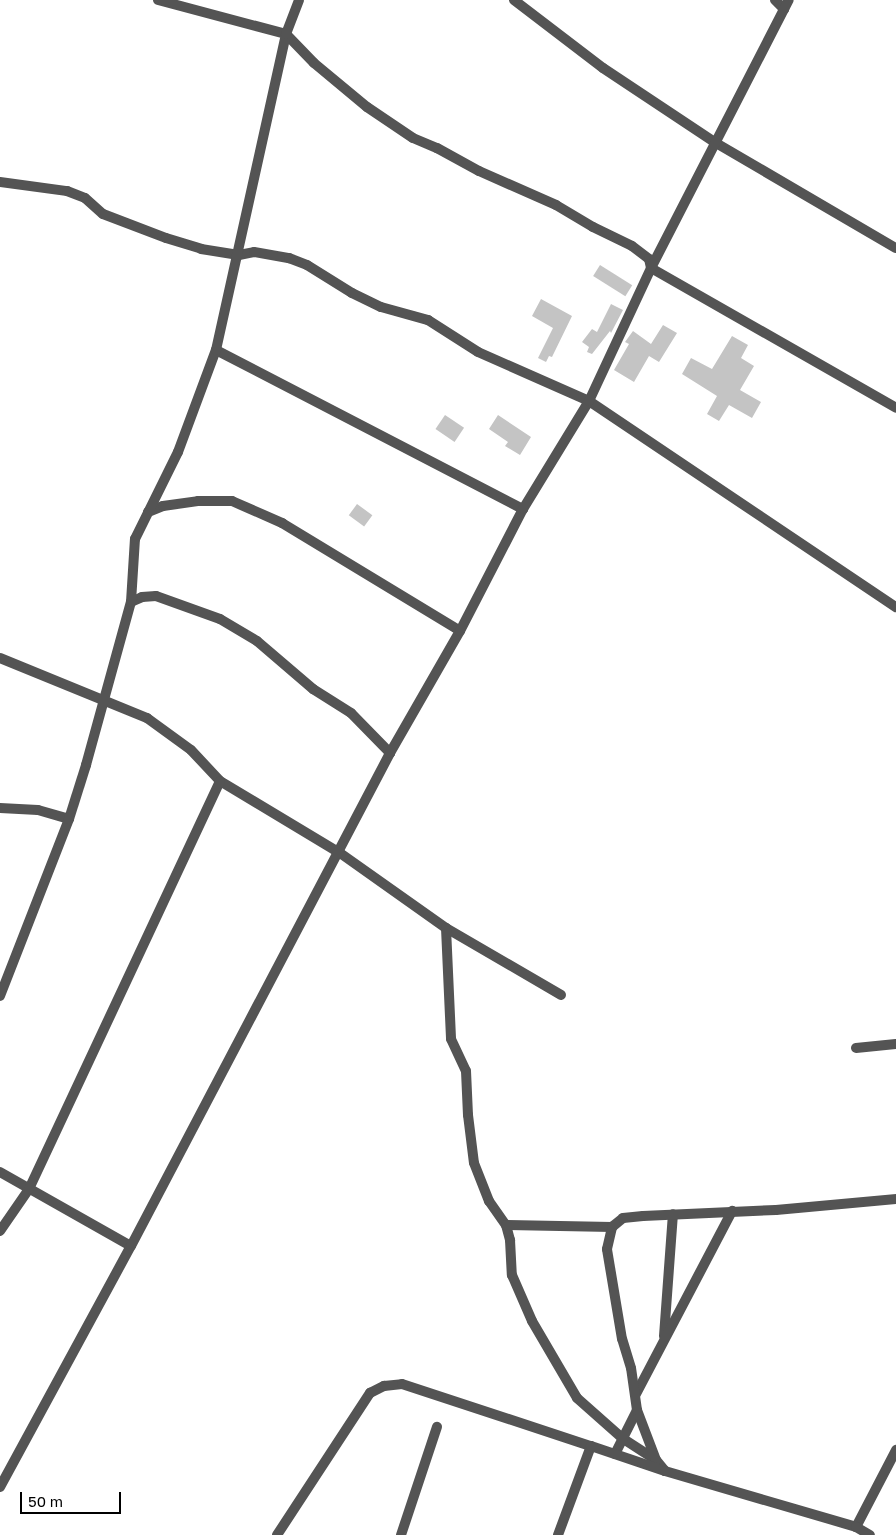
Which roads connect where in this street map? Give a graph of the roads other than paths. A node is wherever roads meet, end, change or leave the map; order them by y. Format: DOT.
graph roads {
  1 [pos="158,0"];
  2 [pos="299,0"];
  3 [pos="514,0"];
  4 [pos="775,0"];
  5 [pos="786,4"];
  6 [pos="286,34"];
  7 [pos="716,143"];
  8 [pos="0,182"];
  9 [pos="896,248"];
  10 [pos="239,255"];
  11 [pos="650,268"];
  12 [pos="216,350"];
  13 [pos="589,401"];
  14 [pos="896,408"];
  15 [pos="523,510"];
  16 [pos="148,512"];
  17 [pos="131,602"];
  18 [pos="896,607"];
  19 [pos="460,630"];
  20 [pos="0,658"];
  21 [pos="104,700"];
  22 [pos="390,754"];
  23 [pos="220,781"];
  24 [pos="0,808"];
  25 [pos="69,819"];
  26 [pos="340,853"];
  27 [pos="446,928"];
  28 [pos="560,995"];
  29 [pos="0,996"];
  30 [pos="896,1044"];
  31 [pos="856,1048"];
  32 [pos="0,1172"];
  33 [pos="29,1190"];
  34 [pos="896,1199"];
  35 [pos="732,1211"];
  36 [pos="673,1214"];
  37 [pos="506,1225"];
  38 [pos="612,1227"];
  39 [pos="0,1231"];
  40 [pos="131,1246"];
  41 [pos="664,1340"];
  42 [pos="636,1394"];
  43 [pos="637,1410"];
  44 [pos="437,1427"];
  45 [pos="622,1438"];
  46 [pos="591,1446"];
  47 [pos="896,1450"];
  48 [pos="615,1454"];
  49 [pos="656,1460"];
  50 [pos="665,1471"];
  51 [pos="0,1486"];
  52 [pos="856,1527"];
  53 [pos="277,1535"];
  54 [pos="401,1535"];
  55 [pos="558,1535"];
  56 [pos="870,1535"];
  1 -- 6 [label="street"];
  2 -- 6 [label="street"];
  3 -- 7 [label="street"];
  4 -- 5 [label="street"];
  5 -- 7 [label="street"];
  6 -- 10 [label="street"];
  6 -- 11 [label="street"];
  7 -- 9 [label="street"];
  7 -- 11 [label="street"];
  8 -- 10 [label="street"];
  10 -- 12 [label="street"];
  10 -- 13 [label="street"];
  11 -- 13 [label="street"];
  11 -- 14 [label="street"];
  12 -- 15 [label="street"];
  12 -- 16 [label="street"];
  13 -- 15 [label="street"];
  13 -- 18 [label="street"];
  15 -- 19 [label="street"];
  16 -- 17 [label="street"];
  16 -- 19 [label="street"];
  17 -- 21 [label="street"];
  17 -- 22 [label="street"];
  19 -- 22 [label="street"];
  20 -- 21 [label="street"];
  21 -- 23 [label="street"];
  21 -- 25 [label="street"];
  22 -- 26 [label="street"];
  23 -- 26 [label="street"];
  23 -- 33 [label="street"];
  24 -- 25 [label="street"];
  25 -- 29 [label="street"];
  26 -- 27 [label="street"];
  26 -- 40 [label="street"];
  27 -- 28 [label="street"];
  27 -- 37 [label="street"];
  30 -- 31 [label="street"];
  32 -- 33 [label="street"];
  33 -- 39 [label="street"];
  33 -- 40 [label="street"];
  34 -- 35 [label="street"];
  35 -- 36 [label="street"];
  35 -- 41 [label="street"];
  36 -- 38 [label="street"];
  36 -- 41 [label="street"];
  37 -- 38 [label="street"];
  37 -- 45 [label="street"];
  38 -- 42 [label="street"];
  40 -- 51 [label="street"];
  41 -- 42 [label="street"];
  42 -- 43 [label="street"];
  43 -- 45 [label="street"];
  43 -- 49 [label="street"];
  44 -- 54 [label="street"];
  45 -- 48 [label="street"];
  45 -- 49 [label="street"];
  46 -- 48 [label="street"];
  46 -- 53 [label="street"];
  46 -- 55 [label="street"];
  47 -- 52 [label="street"];
  48 -- 50 [label="street"];
  49 -- 50 [label="street"];
  50 -- 52 [label="street"];
  52 -- 56 [label="street"];
}
